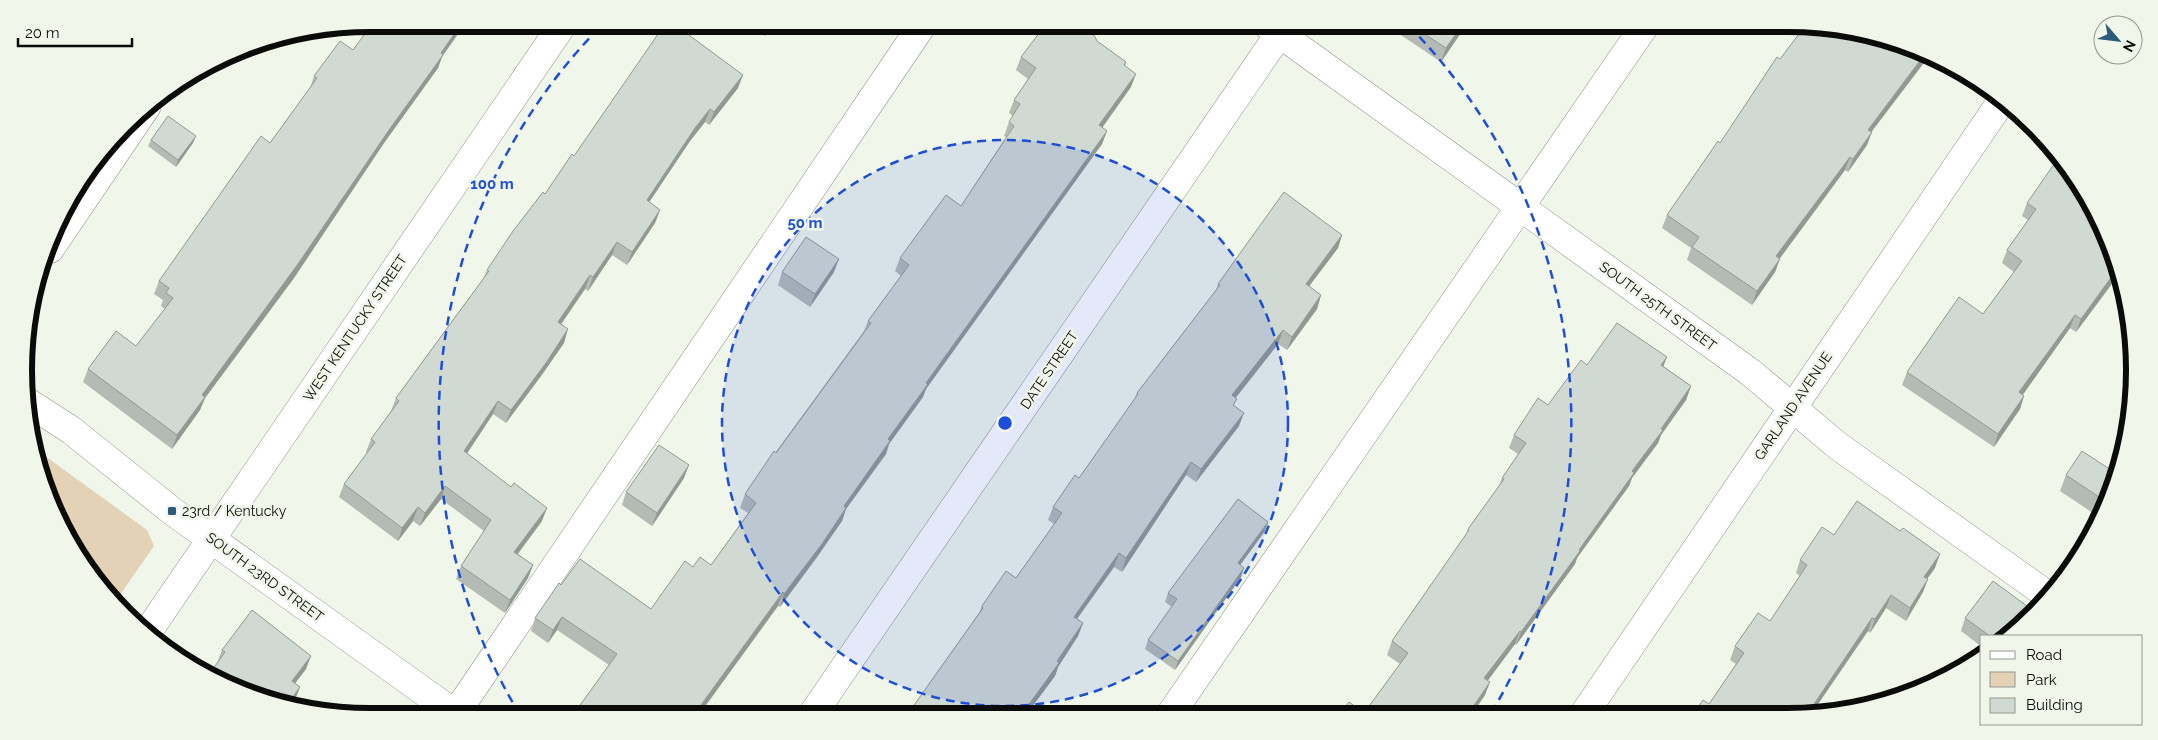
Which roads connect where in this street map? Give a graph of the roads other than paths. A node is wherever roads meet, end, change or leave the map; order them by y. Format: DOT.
graph roads {
  1 [pos="558,32"];
  2 [pos="919,32"];
  3 [pos="1274,32"];
  4 [pos="1284,32"];
  5 [pos="1640,32"];
  6 [pos="1998,106"];
  7 [pos="131,132"];
  8 [pos="1520,207"];
  9 [pos="63,230"];
  10 [pos="34,407"];
  11 [pos="1791,408"];
  12 [pos="211,538"];
  13 [pos="2043,592"];
  14 [pos="151,627"];
  15 [pos="445,708"];
  16 [pos="461,708"];
  17 [pos="817,708"];
  18 [pos="1175,708"];
  19 [pos="1588,708"];
  1 -- 12 [label="street, WEST KENTUCKY STREET"];
  2 -- 16 [label="street"];
  3 -- 17 [label="street, DATE STREET"];
  4 -- 8 [label="street, SOUTH 25TH STREET"];
  5 -- 8 [label="street"];
  6 -- 11 [label="street, GARLAND AVENUE"];
  7 -- 9 [label="street"];
  8 -- 11 [label="street, SOUTH 25TH STREET"];
  8 -- 18 [label="street"];
  10 -- 12 [label="street, SOUTH 23RD STREET"];
  11 -- 13 [label="street, SOUTH 25TH STREET"];
  11 -- 19 [label="street, GARLAND AVENUE"];
  12 -- 14 [label="street, WEST KENTUCKY STREET"];
  12 -- 15 [label="street, SOUTH 23RD STREET"];
}
